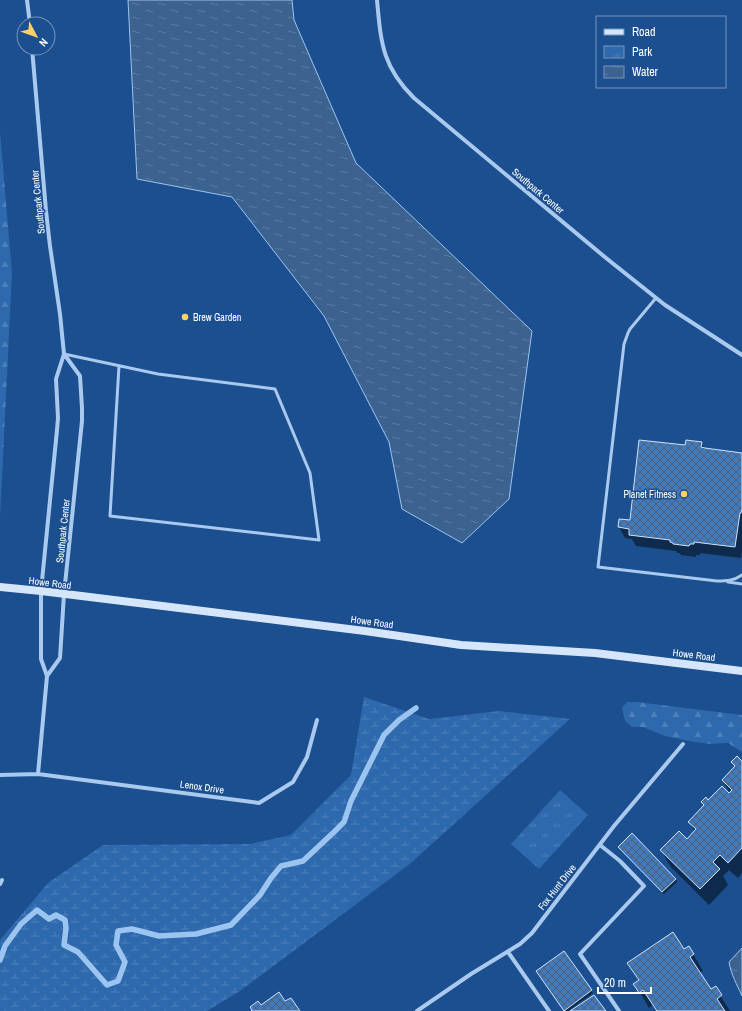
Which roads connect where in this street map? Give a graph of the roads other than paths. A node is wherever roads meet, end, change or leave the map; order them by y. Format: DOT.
graph roads {
  1 [pos="27,0"];
  2 [pos="377,0"];
  3 [pos="29,16"];
  4 [pos="33,56"];
  5 [pos="656,298"];
  6 [pos="64,354"];
  7 [pos="742,355"];
  8 [pos="119,366"];
  9 [pos="742,576"];
  10 [pos="722,581"];
  11 [pos="742,584"];
  12 [pos="0,587"];
  13 [pos="41,591"];
  14 [pos="64,594"];
  15 [pos="742,671"];
  16 [pos="47,676"];
  17 [pos="318,720"];
  18 [pos="683,744"];
  19 [pos="38,774"];
  20 [pos="0,775"];
  21 [pos="600,845"];
  22 [pos="508,952"];
  23 [pos="417,1011"];
  24 [pos="549,1011"];
  25 [pos="619,1011"];
  1 -- 3 [label="street"];
  2 -- 5 [label="street, Southpark Center"];
  4 -- 6 [label="street, Southpark Center"];
  5 -- 7 [label="street, Southpark Center"];
  5 -- 10 [label="lane"];
  6 -- 8 [label="lane"];
  6 -- 13 [label="street, Southpark Center"];
  6 -- 14 [label="street, Southpark Center"];
  8 -- 8 [label="lane"];
  9 -- 10 [label="lane"];
  10 -- 11 [label="lane"];
  12 -- 13 [label="street, Howe Road"];
  13 -- 14 [label="street, Howe Road"];
  13 -- 16 [label="street"];
  14 -- 15 [label="street, Howe Road"];
  14 -- 16 [label="street"];
  16 -- 19 [label="street"];
  17 -- 19 [label="street, Lenox Drive"];
  18 -- 21 [label="street, Fox Hunt Drive"];
  19 -- 20 [label="street, Lenox Drive"];
  21 -- 22 [label="street, Fox Hunt Drive"];
  21 -- 25 [label="street"];
  22 -- 23 [label="street, Fox Hunt Drive"];
  22 -- 24 [label="street"];
}
